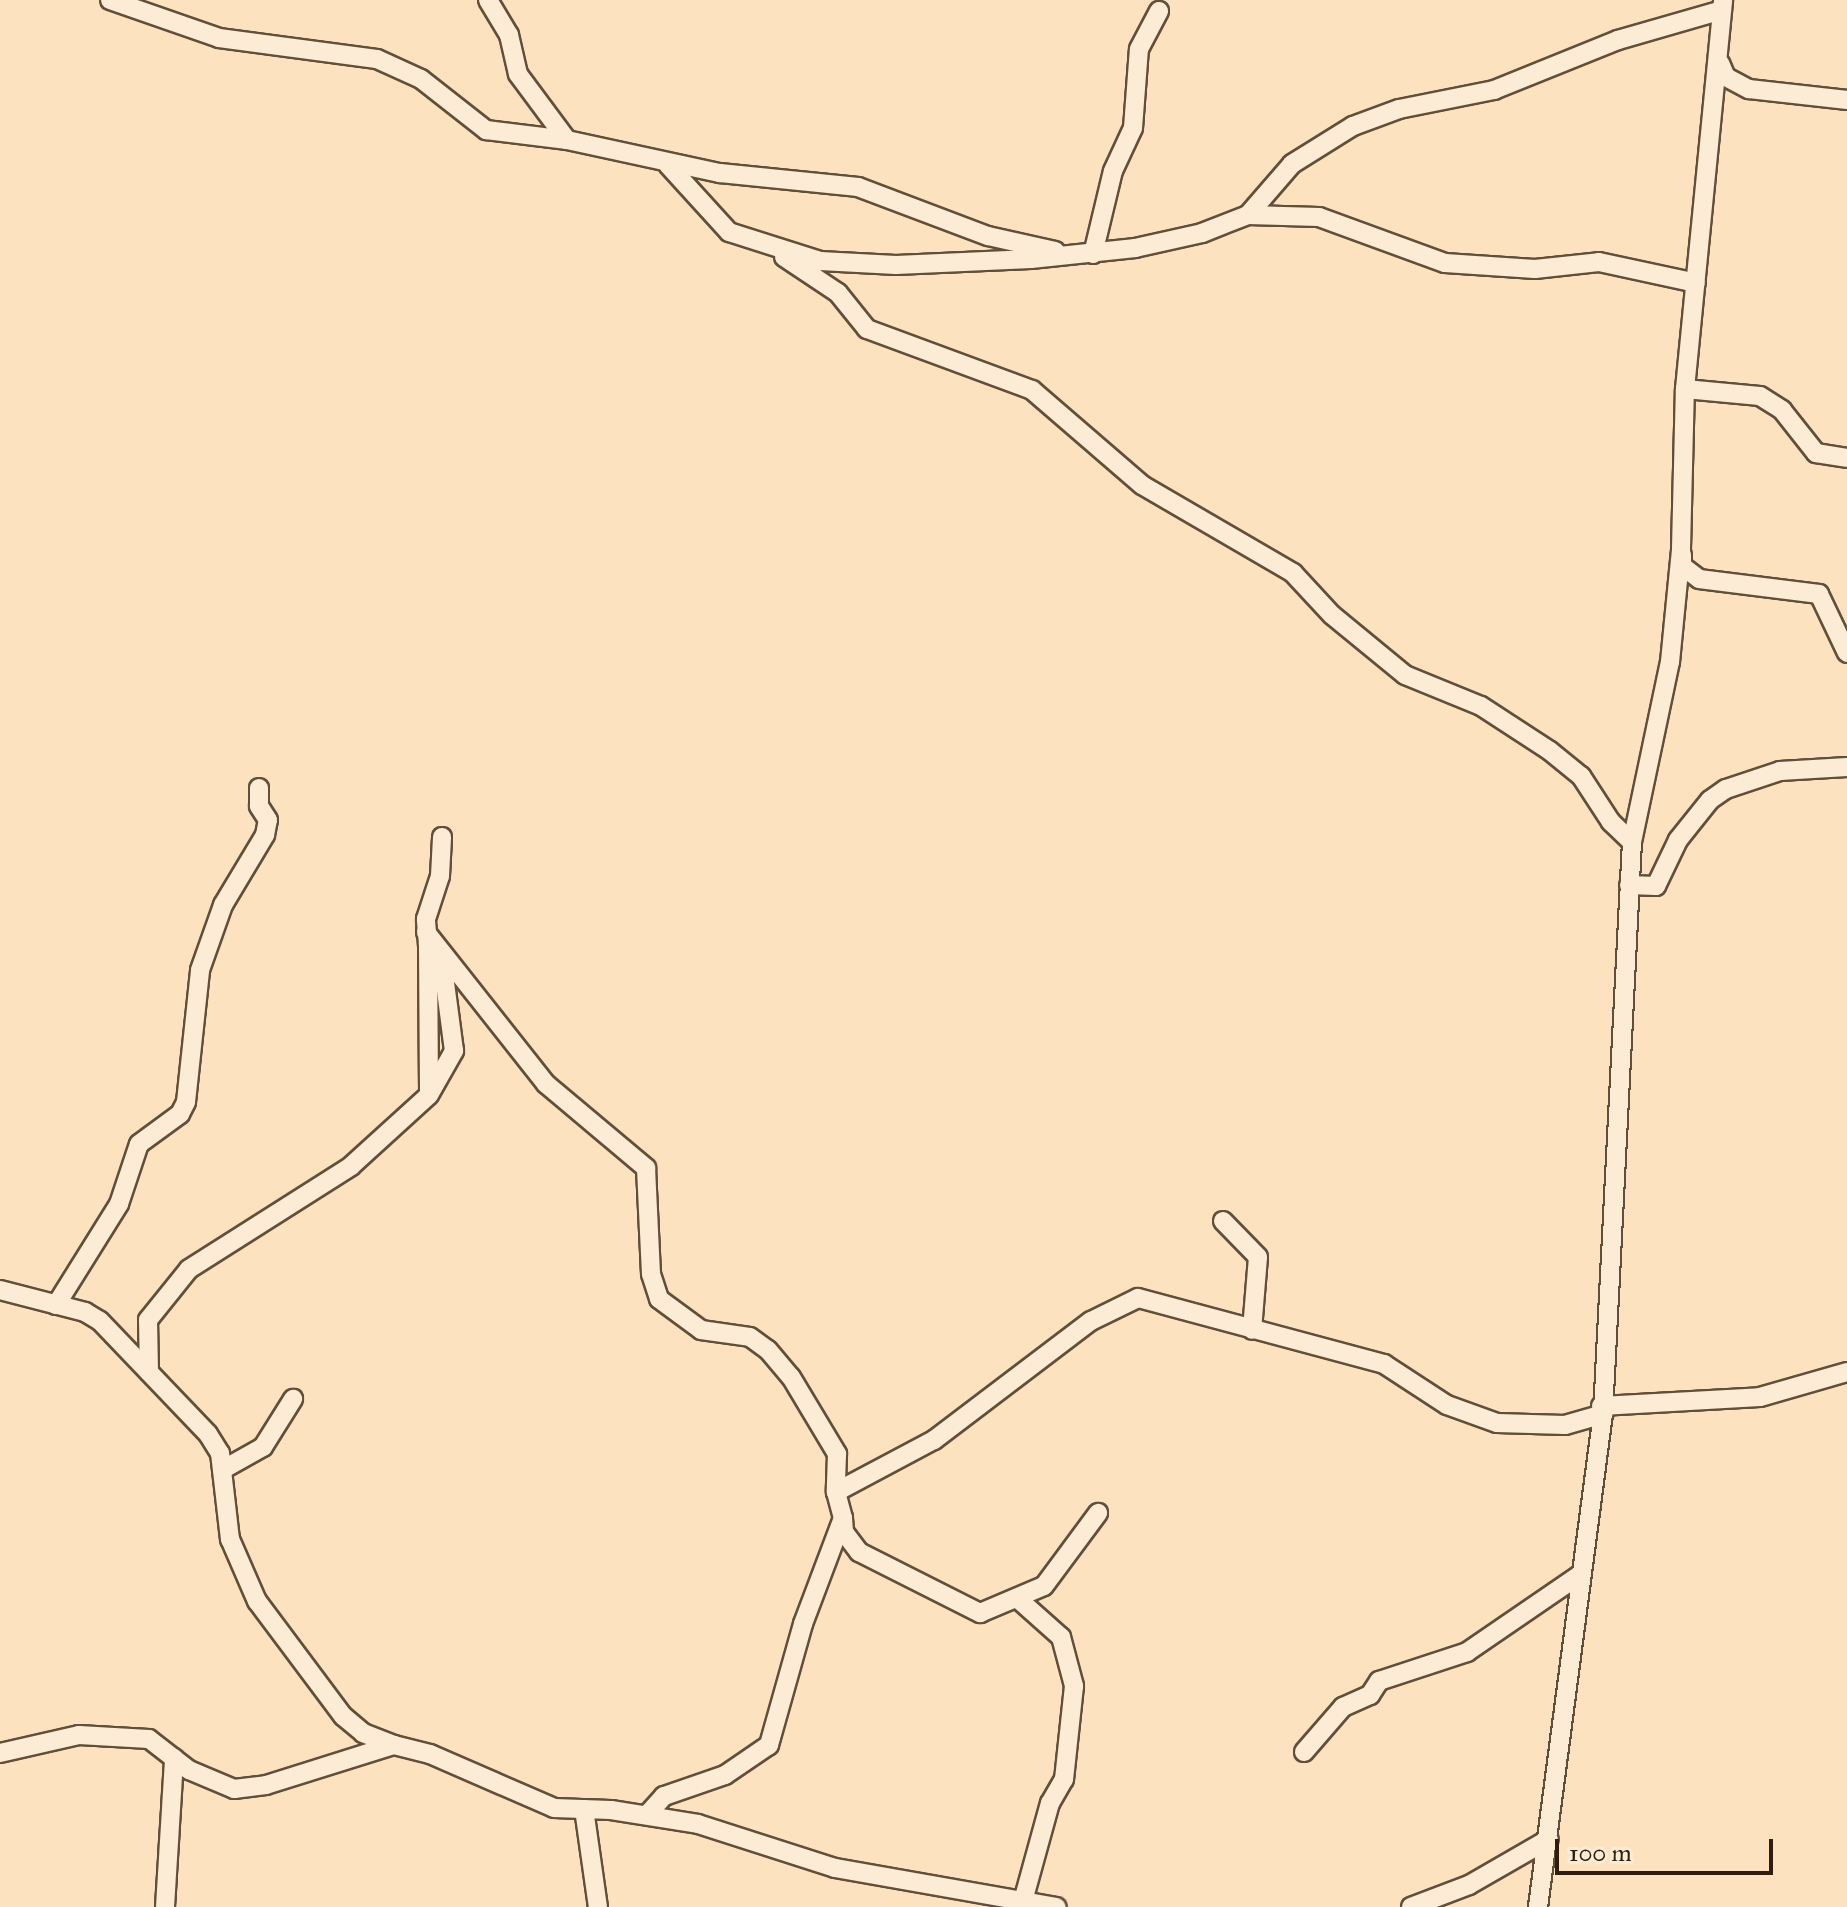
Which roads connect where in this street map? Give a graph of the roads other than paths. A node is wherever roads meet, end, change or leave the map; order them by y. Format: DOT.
graph roads {
  1 [pos="110,0"];
  2 [pos="488,0"];
  3 [pos="1692,0"];
  4 [pos="1724,3"];
  5 [pos="1159,11"];
  6 [pos="1704,17"];
  7 [pos="1720,63"];
  8 [pos="1847,100"];
  9 [pos="567,140"];
  10 [pos="668,165"];
  11 [pos="1248,215"];
  12 [pos="761,243"];
  13 [pos="1093,254"];
  14 [pos="1073,255"];
  15 [pos="1696,283"];
  16 [pos="1685,389"];
  17 [pos="1847,458"];
  18 [pos="1681,549"];
  19 [pos="1847,653"];
  20 [pos="1847,767"];
  21 [pos="259,788"];
  22 [pos="442,837"];
  23 [pos="1632,842"];
  24 [pos="1629,885"];
  25 [pos="427,938"];
  26 [pos="1223,1221"];
  27 [pos="0,1290"];
  28 [pos="56,1305"];
  29 [pos="1252,1330"];
  30 [pos="149,1372"];
  31 [pos="1847,1372"];
  32 [pos="293,1399"];
  33 [pos="1602,1410"];
  34 [pos="222,1470"];
  35 [pos="836,1492"];
  36 [pos="1098,1513"];
  37 [pos="843,1518"];
  38 [pos="1578,1576"];
  39 [pos="1017,1598"];
  40 [pos="394,1745"];
  41 [pos="1304,1752"];
  42 [pos="0,1753"];
  43 [pos="174,1758"];
  44 [pos="584,1809"];
  45 [pos="647,1815"];
  46 [pos="1549,1839"];
  47 [pos="1023,1901"];
  48 [pos="165,1907"];
  49 [pos="598,1907"];
  50 [pos="1057,1907"];
  51 [pos="1411,1907"];
  52 [pos="1538,1907"];
  1 -- 9 [label="street"];
  2 -- 9 [label="street"];
  3 -- 6 [label="street"];
  4 -- 6 [label="street"];
  4 -- 7 [label="street"];
  5 -- 13 [label="street"];
  6 -- 11 [label="street"];
  7 -- 8 [label="street"];
  7 -- 15 [label="street"];
  9 -- 10 [label="street"];
  10 -- 12 [label="street"];
  10 -- 14 [label="street"];
  11 -- 13 [label="street"];
  11 -- 15 [label="street"];
  12 -- 14 [label="street"];
  12 -- 23 [label="street"];
  13 -- 14 [label="street"];
  15 -- 16 [label="street"];
  16 -- 17 [label="street"];
  16 -- 18 [label="street"];
  18 -- 19 [label="street"];
  18 -- 23 [label="street"];
  20 -- 24 [label="street"];
  21 -- 28 [label="street"];
  22 -- 25 [label="street"];
  23 -- 24 [label="street"];
  24 -- 33 [label="street"];
  25 -- 30 [label="street"];
  25 -- 35 [label="street"];
  26 -- 29 [label="street"];
  27 -- 28 [label="street"];
  28 -- 30 [label="street"];
  29 -- 33 [label="street"];
  29 -- 35 [label="street"];
  30 -- 34 [label="street"];
  31 -- 33 [label="street"];
  32 -- 34 [label="street"];
  33 -- 38 [label="street"];
  34 -- 40 [label="street"];
  35 -- 37 [label="street"];
  36 -- 39 [label="street"];
  37 -- 39 [label="street"];
  37 -- 45 [label="street"];
  38 -- 41 [label="street"];
  38 -- 46 [label="street"];
  39 -- 47 [label="street"];
  40 -- 43 [label="street"];
  40 -- 44 [label="street"];
  42 -- 43 [label="street"];
  43 -- 48 [label="street"];
  44 -- 45 [label="street"];
  44 -- 49 [label="street"];
  45 -- 47 [label="street"];
  46 -- 51 [label="street"];
  46 -- 52 [label="street"];
  47 -- 50 [label="street"];
}
